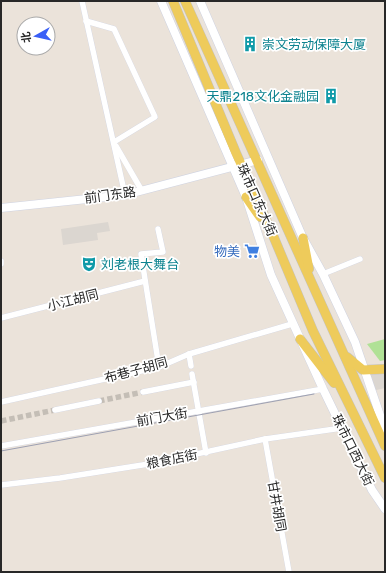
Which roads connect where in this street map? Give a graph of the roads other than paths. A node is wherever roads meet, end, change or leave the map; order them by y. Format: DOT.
graph roads {
  1 [pos="82,1"];
  2 [pos="161,1"];
  3 [pos="173,1"];
  4 [pos="185,1"];
  5 [pos="200,1"];
  6 [pos="86,21"];
  7 [pos="243,129"];
  8 [pos="228,133"];
  9 [pos="114,142"];
  10 [pos="258,160"];
  11 [pos="237,166"];
  12 [pos="142,191"];
  13 [pos="125,196"];
  14 [pos="246,197"];
  15 [pos="1,208"];
  16 [pos="158,229"];
  17 [pos="272,233"];
  18 [pos="303,238"];
  19 [pos="360,259"];
  20 [pos="323,274"];
  21 [pos="145,281"];
  22 [pos="313,288"];
  23 [pos="1,318"];
  24 [pos="292,324"];
  25 [pos="300,339"];
  26 [pos="189,354"];
  27 [pos="346,356"];
  28 [pos="191,366"];
  29 [pos="159,367"];
  30 [pos="385,369"];
  31 [pos="363,370"];
  32 [pos="192,374"];
  33 [pos="194,382"];
  34 [pos="323,389"];
  35 [pos="143,392"];
  36 [pos="344,397"];
  37 [pos="99,401"];
  38 [pos="1,402"];
  39 [pos="55,410"];
  40 [pos="198,411"];
  41 [pos="342,428"];
  42 [pos="385,430"];
  43 [pos="265,440"];
  44 [pos="1,446"];
  45 [pos="385,446"];
  46 [pos="206,453"];
  47 [pos="385,478"];
  48 [pos="1,485"];
  49 [pos="385,509"];
  50 [pos="289,572"];
  1 -- 6 [label="street"];
  2 -- 11 [label="street, 珠市口东大街"];
  3 -- 8 [label="main road, 珠市口东大街"];
  4 -- 7 [label="main road, 珠市口东大街"];
  5 -- 18 [label="street, 珠市口东大街"];
  6 -- 9 [label="street"];
  6 -- 9 [label="street"];
  7 -- 8 [label="main road"];
  7 -- 10 [label="main road, 珠市口东大街"];
  8 -- 11 [label="main road, 珠市口东大街"];
  9 -- 12 [label="street"];
  9 -- 13 [label="street"];
  10 -- 11 [label="street, 前门东路"];
  10 -- 22 [label="main road, 珠市口东大街"];
  11 -- 12 [label="street, 前门东路"];
  11 -- 14 [label="street, 珠市口东大街"];
  11 -- 17 [label="main road, 珠市口东大街"];
  12 -- 13 [label="street, 前门东路"];
  13 -- 15 [label="street, 前门东路"];
  14 -- 17 [label="main road"];
  14 -- 24 [label="street, 珠市口东大街"];
  16 -- 21 [label="street"];
  17 -- 36 [label="main road, 珠市口东大街"];
  18 -- 20 [label="street, 珠市口东大街"];
  18 -- 22 [label="main road"];
  19 -- 20 [label="street"];
  20 -- 31 [label="street, 珠市口东大街"];
  21 -- 23 [label="street, 小江胡同"];
  21 -- 29 [label="street"];
  22 -- 27 [label="main road, 珠市口东大街"];
  24 -- 25 [label="street, 珠市口东大街"];
  24 -- 26 [label="street, 布巷子胡同"];
  25 -- 34 [label="street, 珠市口东大街"];
  25 -- 36 [label="main road"];
  26 -- 28 [label="street"];
  26 -- 29 [label="street, 布巷子胡同"];
  27 -- 31 [label="main road"];
  27 -- 45 [label="main road"];
  29 -- 38 [label="street, 布巷子胡同"];
  30 -- 31 [label="main road"];
  31 -- 42 [label="street"];
  32 -- 33 [label="street"];
  33 -- 35 [label="street"];
  33 -- 40 [label="street"];
  34 -- 40 [label="street, 前门大街"];
  34 -- 41 [label="street, 珠市口西大街"];
  36 -- 47 [label="main road, 珠市口西大街"];
  37 -- 39 [label="street"];
  40 -- 44 [label="street, 前门大街"];
  40 -- 46 [label="street"];
  41 -- 43 [label="street, 粮食店街"];
  41 -- 49 [label="street, 珠市口西大街"];
  43 -- 46 [label="street, 粮食店街"];
  43 -- 50 [label="street, 甘井胡同"];
  46 -- 48 [label="street, 粮食店街"];
}
